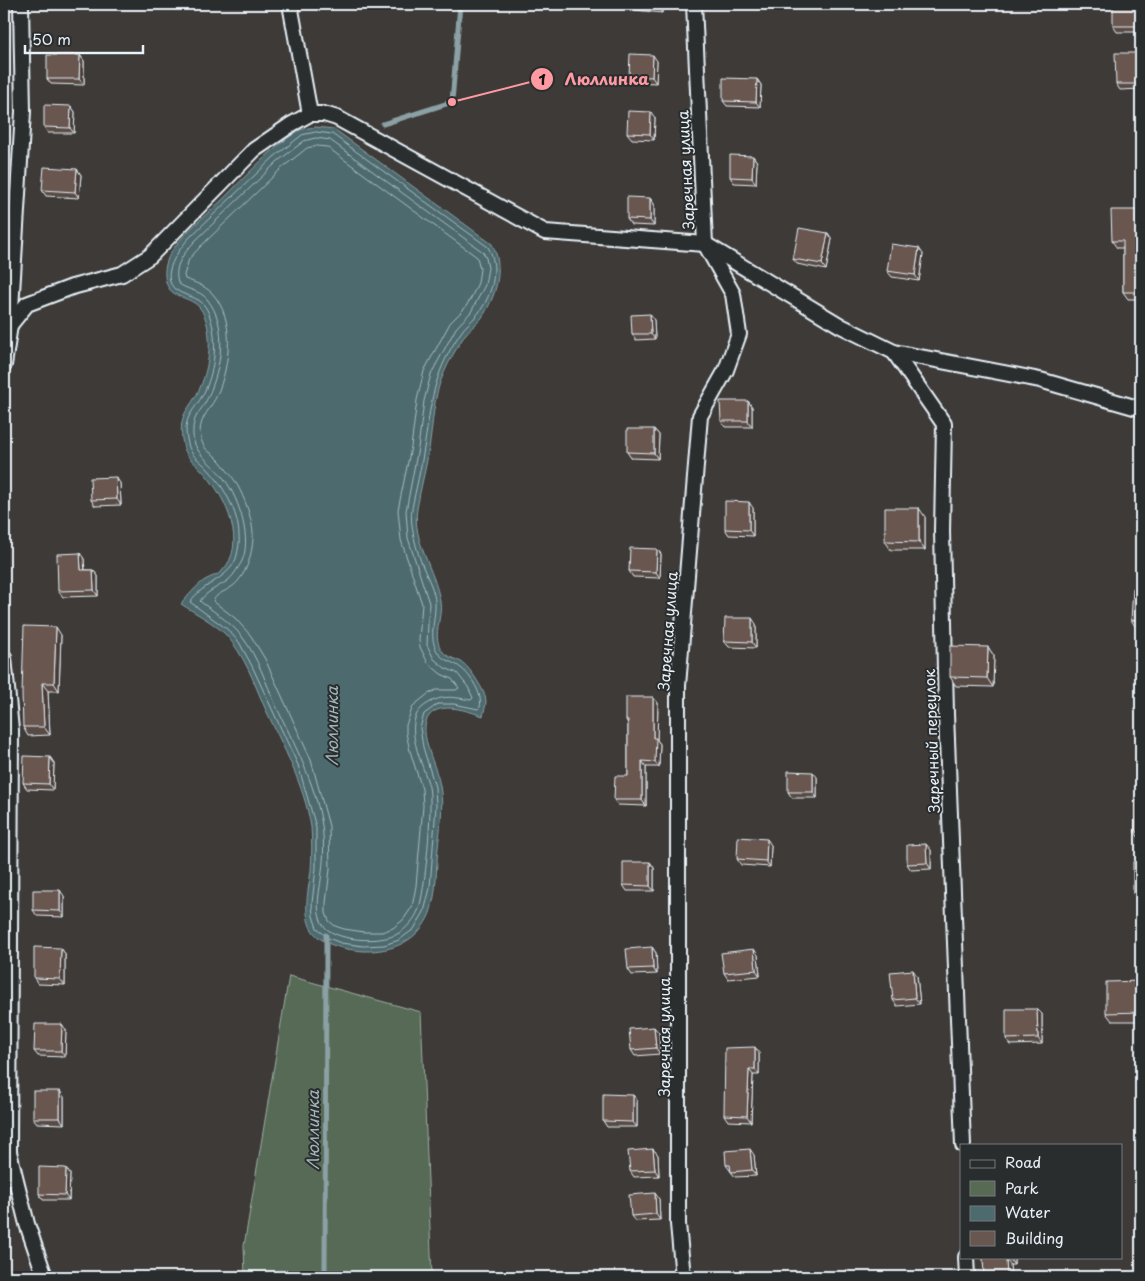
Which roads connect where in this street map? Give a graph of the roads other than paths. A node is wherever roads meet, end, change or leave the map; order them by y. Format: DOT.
graph roads {
  1 [pos="21,4"];
  2 [pos="290,4"];
  3 [pos="694,4"];
  4 [pos="310,114"];
  5 [pos="705,244"];
  6 [pos="10,325"];
  7 [pos="894,352"];
  8 [pos="4,365"];
  9 [pos="1141,410"];
  10 [pos="4,657"];
  11 [pos="963,1144"];
  12 [pos="966,1258"];
  13 [pos="44,1277"];
  14 [pos="683,1277"];
  15 [pos="967,1277"];
  1 -- 6 [label="street"];
  2 -- 4 [label="street"];
  3 -- 5 [label="street, Заречная улица"];
  4 -- 5 [label="street"];
  4 -- 6 [label="street"];
  5 -- 7 [label="street"];
  5 -- 14 [label="street, Заречная улица"];
  6 -- 8 [label="street"];
  7 -- 9 [label="street"];
  7 -- 11 [label="street, Заречный переулок"];
  10 -- 13 [label="street"];
  12 -- 15 [label="street"];
}
